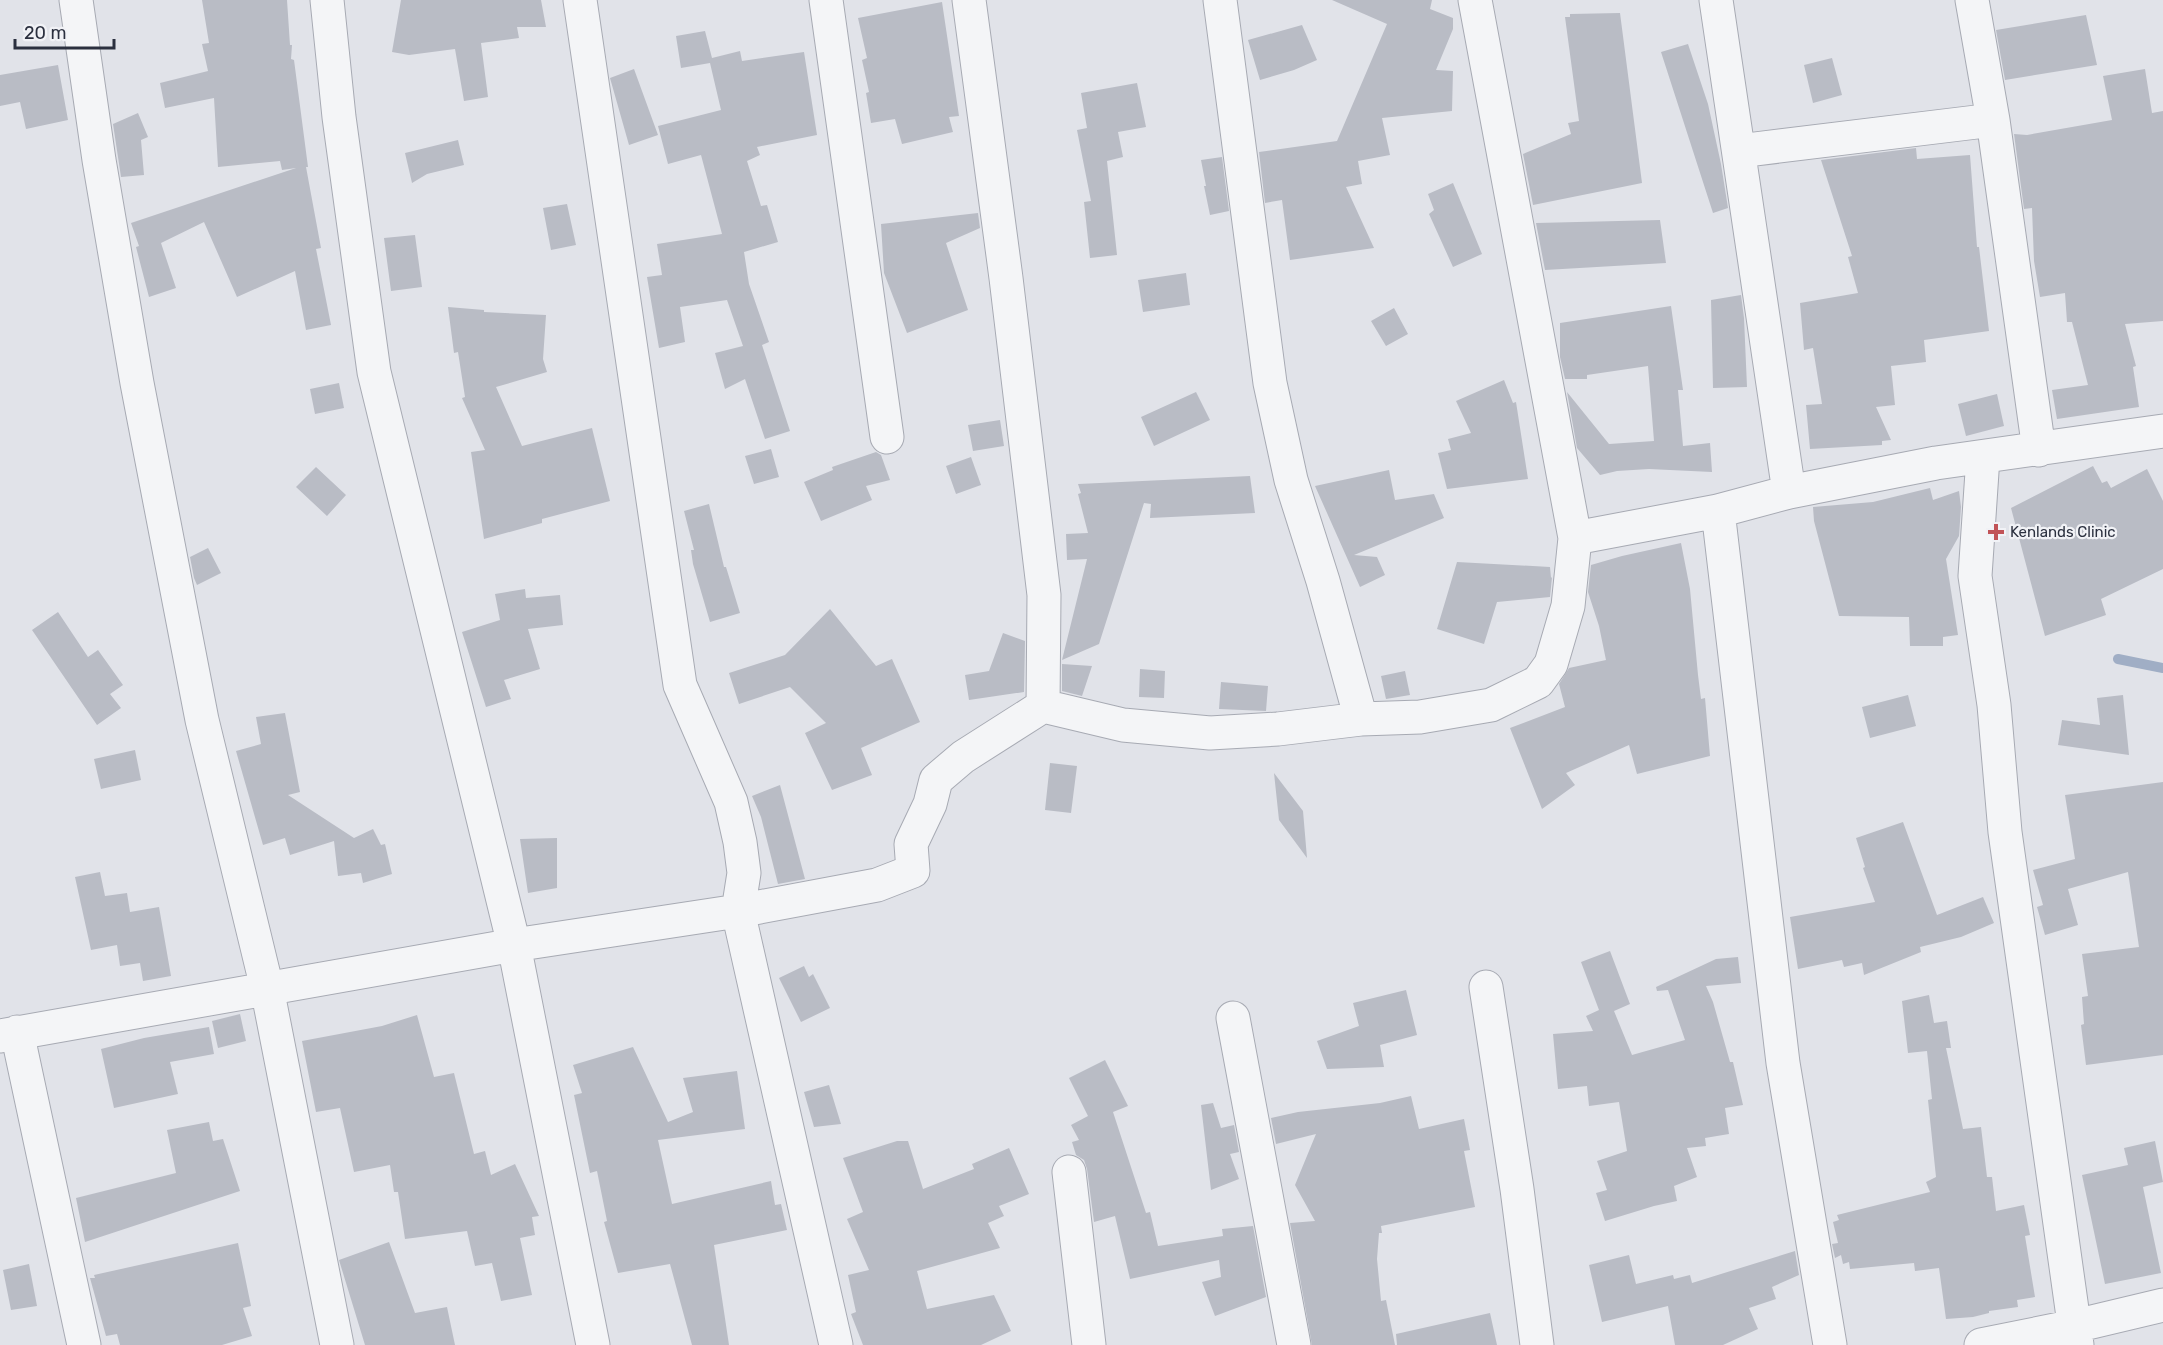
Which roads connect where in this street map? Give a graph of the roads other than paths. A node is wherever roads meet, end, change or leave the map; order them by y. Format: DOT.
graph roads {
  1 [pos="76,0"];
  2 [pos="327,0"];
  3 [pos="580,0"];
  4 [pos="826,0"];
  5 [pos="969,0"];
  6 [pos="1220,0"];
  7 [pos="1475,0"];
  8 [pos="1716,0"];
  9 [pos="1972,0"];
  10 [pos="1992,120"];
  11 [pos="1739,151"];
  12 [pos="2163,431"];
  13 [pos="887,437"];
  14 [pos="2038,450"];
  15 [pos="1983,457"];
  16 [pos="1789,492"];
  17 [pos="1718,511"];
  18 [pos="1575,538"];
  19 [pos="1043,706"];
  20 [pos="1361,719"];
  21 [pos="738,911"];
  22 [pos="514,945"];
  23 [pos="1486,987"];
  24 [pos="267,988"];
  25 [pos="1233,1018"];
  26 [pos="9,1034"];
  27 [pos="1069,1172"];
  28 [pos="2163,1305"];
  29 [pos="2076,1336"];
  30 [pos="84,1345"];
  31 [pos="337,1345"];
  32 [pos="593,1345"];
  33 [pos="836,1345"];
  34 [pos="1089,1345"];
  35 [pos="1294,1345"];
  36 [pos="1537,1345"];
  37 [pos="1830,1345"];
  38 [pos="1981,1345"];
  1 -- 24 [label="street"];
  2 -- 22 [label="street"];
  3 -- 21 [label="street"];
  4 -- 13 [label="street"];
  5 -- 19 [label="street"];
  6 -- 20 [label="street"];
  7 -- 18 [label="street"];
  8 -- 11 [label="street"];
  9 -- 10 [label="street"];
  10 -- 11 [label="street"];
  10 -- 14 [label="street"];
  11 -- 16 [label="street"];
  12 -- 14 [label="street"];
  14 -- 15 [label="street"];
  15 -- 16 [label="street"];
  15 -- 29 [label="street"];
  16 -- 17 [label="street"];
  17 -- 18 [label="street"];
  17 -- 37 [label="street"];
  18 -- 20 [label="street"];
  19 -- 20 [label="street"];
  19 -- 21 [label="street"];
  21 -- 22 [label="street"];
  21 -- 33 [label="street"];
  22 -- 24 [label="street"];
  22 -- 32 [label="street"];
  23 -- 36 [label="street"];
  24 -- 26 [label="street"];
  24 -- 31 [label="street"];
  25 -- 35 [label="street"];
  26 -- 30 [label="street"];
  27 -- 34 [label="street"];
  28 -- 29 [label="street"];
  29 -- 38 [label="street"];
}
